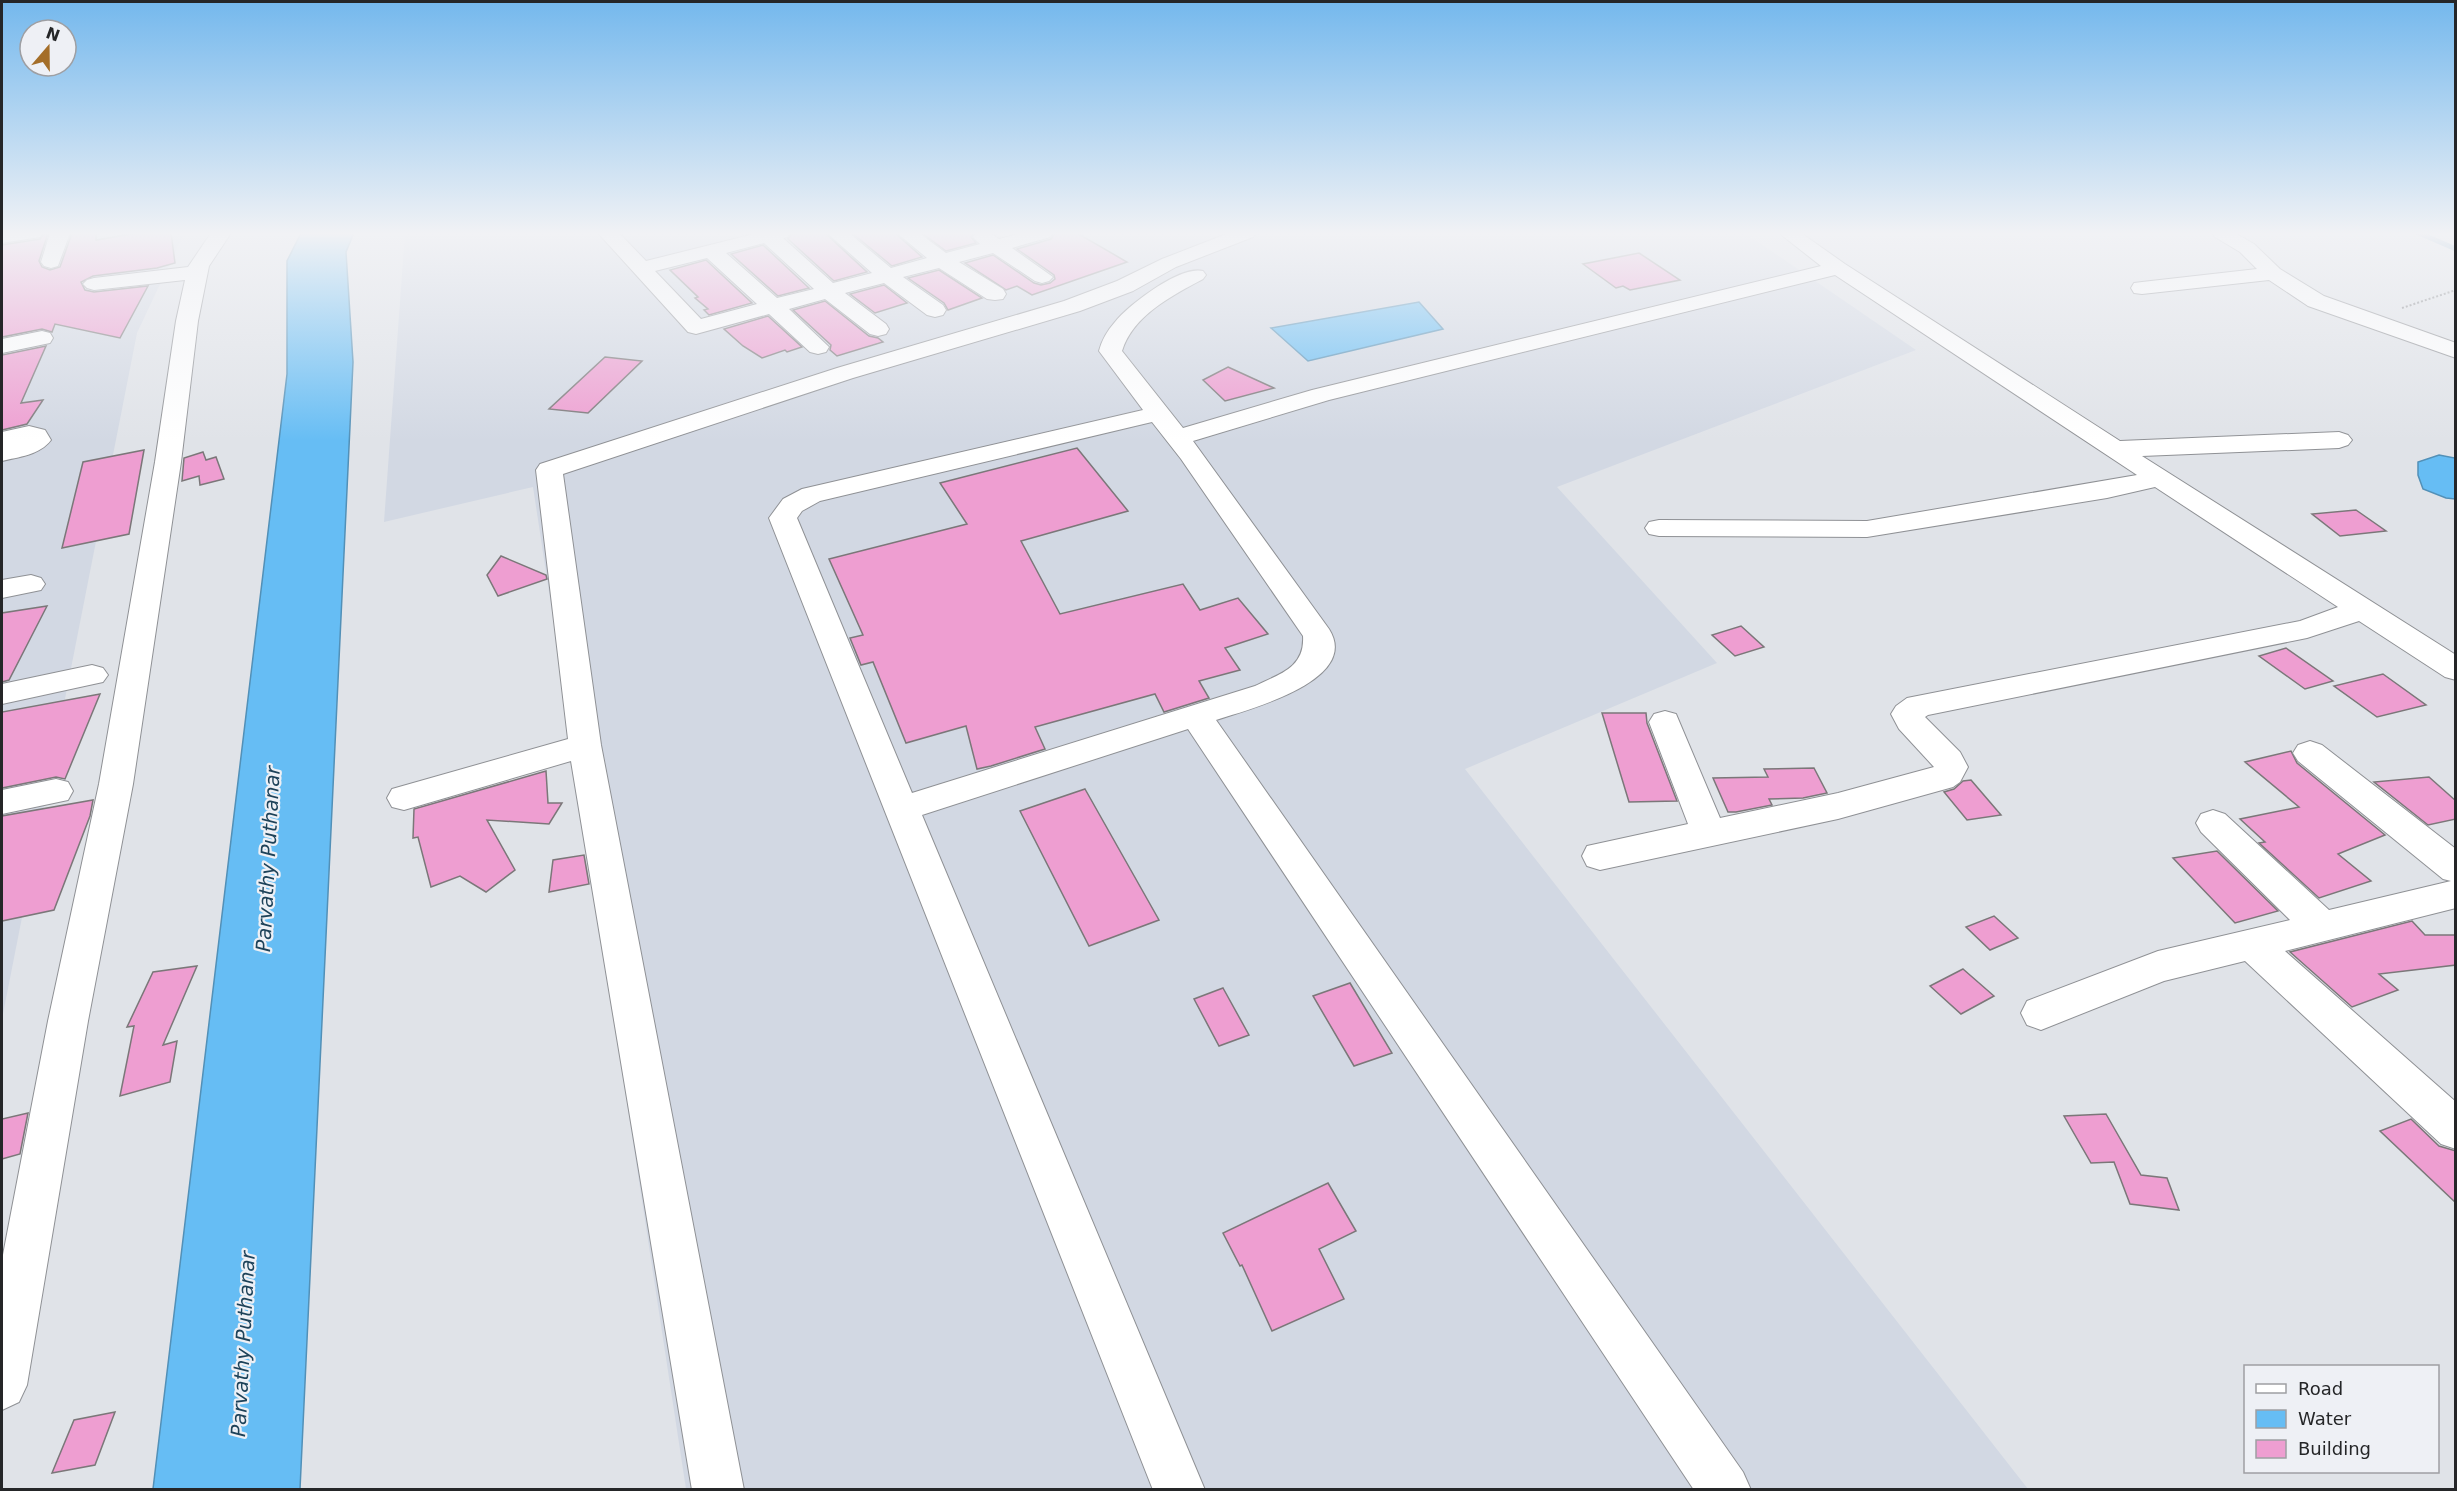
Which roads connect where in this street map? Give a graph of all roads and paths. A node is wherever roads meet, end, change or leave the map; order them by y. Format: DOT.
graph roads {
  1 [pos="191,303"];
  2 [pos="674,303"];
  3 [pos="766,303"];
  4 [pos="787,303"];
  5 [pos="844,303"];
  6 [pos="924,303"];
  7 [pos="1081,303"];
  8 [pos="1149,303"];
  9 [pos="1697,303"];
  10 [pos="1891,303"];
  11 [pos="2323,303"];
  12 [pos="2424,303"];
  13 [pos="771,307"];
  14 [pos="934,310"];
  15 [pos="2362,318"];
  16 [pos="878,329"];
  17 [pos="42,338"];
  18 [pos="2,346"];
  19 [pos="818,346"];
  20 [pos="2456,351"];
  21 [pos="1169,425"];
  22 [pos="2,439"];
  23 [pos="2339,440"];
  24 [pos="2115,449"];
  25 [pos="2,453"];
  26 [pos="2160,478"];
  27 [pos="1659,528"];
  28 [pos="31,584"];
  29 [pos="2,589"];
  30 [pos="2362,609"];
  31 [pos="2456,670"];
  32 [pos="92,675"];
  33 [pos="2,694"];
  34 [pos="1195,715"];
  35 [pos="1665,722"];
  36 [pos="585,745"];
  37 [pos="2310,753"];
  38 [pos="56,791"];
  39 [pos="404,798"];
  40 [pos="2,802"];
  41 [pos="901,809"];
  42 [pos="2213,823"];
  43 [pos="1709,833"];
  44 [pos="1600,856"];
  45 [pos="2456,869"];
  46 [pos="2456,894"];
  47 [pos="2322,927"];
  48 [pos="2252,944"];
  49 [pos="2042,1013"];
  50 [pos="2456,1130"];
  51 [pos="2,1241"];
  52 [pos="2,1290"];
  53 [pos="2,1385"];
  54 [pos="718,1490"];
  55 [pos="1179,1490"];
  56 [pos="1725,1490"];
  1 -- 53 [label="street"];
  2 -- 13 [label="street"];
  3 -- 13 [label="street"];
  4 -- 13 [label="street"];
  5 -- 16 [label="street"];
  6 -- 14 [label="street"];
  7 -- 36 [label="street"];
  8 -- 21 [label="street"];
  9 -- 21 [label="street"];
  10 -- 24 [label="street"];
  11 -- 15 [label="street"];
  12 -- 15 [label="path"];
  13 -- 19 [label="street"];
  15 -- 20 [label="street"];
  17 -- 18 [label="street"];
  21 -- 34 [label="street"];
  21 -- 41 [label="street"];
  22 -- 25 [label="street"];
  23 -- 24 [label="street"];
  24 -- 26 [label="street"];
  26 -- 27 [label="street"];
  26 -- 30 [label="street"];
  28 -- 29 [label="street"];
  30 -- 31 [label="street"];
  30 -- 43 [label="street"];
  32 -- 33 [label="street"];
  34 -- 41 [label="street"];
  34 -- 56 [label="street"];
  35 -- 43 [label="street"];
  36 -- 39 [label="street"];
  36 -- 54 [label="street"];
  37 -- 45 [label="street"];
  38 -- 40 [label="street"];
  41 -- 55 [label="street"];
  42 -- 47 [label="street"];
  43 -- 44 [label="street"];
  46 -- 47 [label="street"];
  47 -- 48 [label="street"];
  48 -- 49 [label="street"];
  48 -- 50 [label="street"];
  51 -- 52 [label="street"];
}
